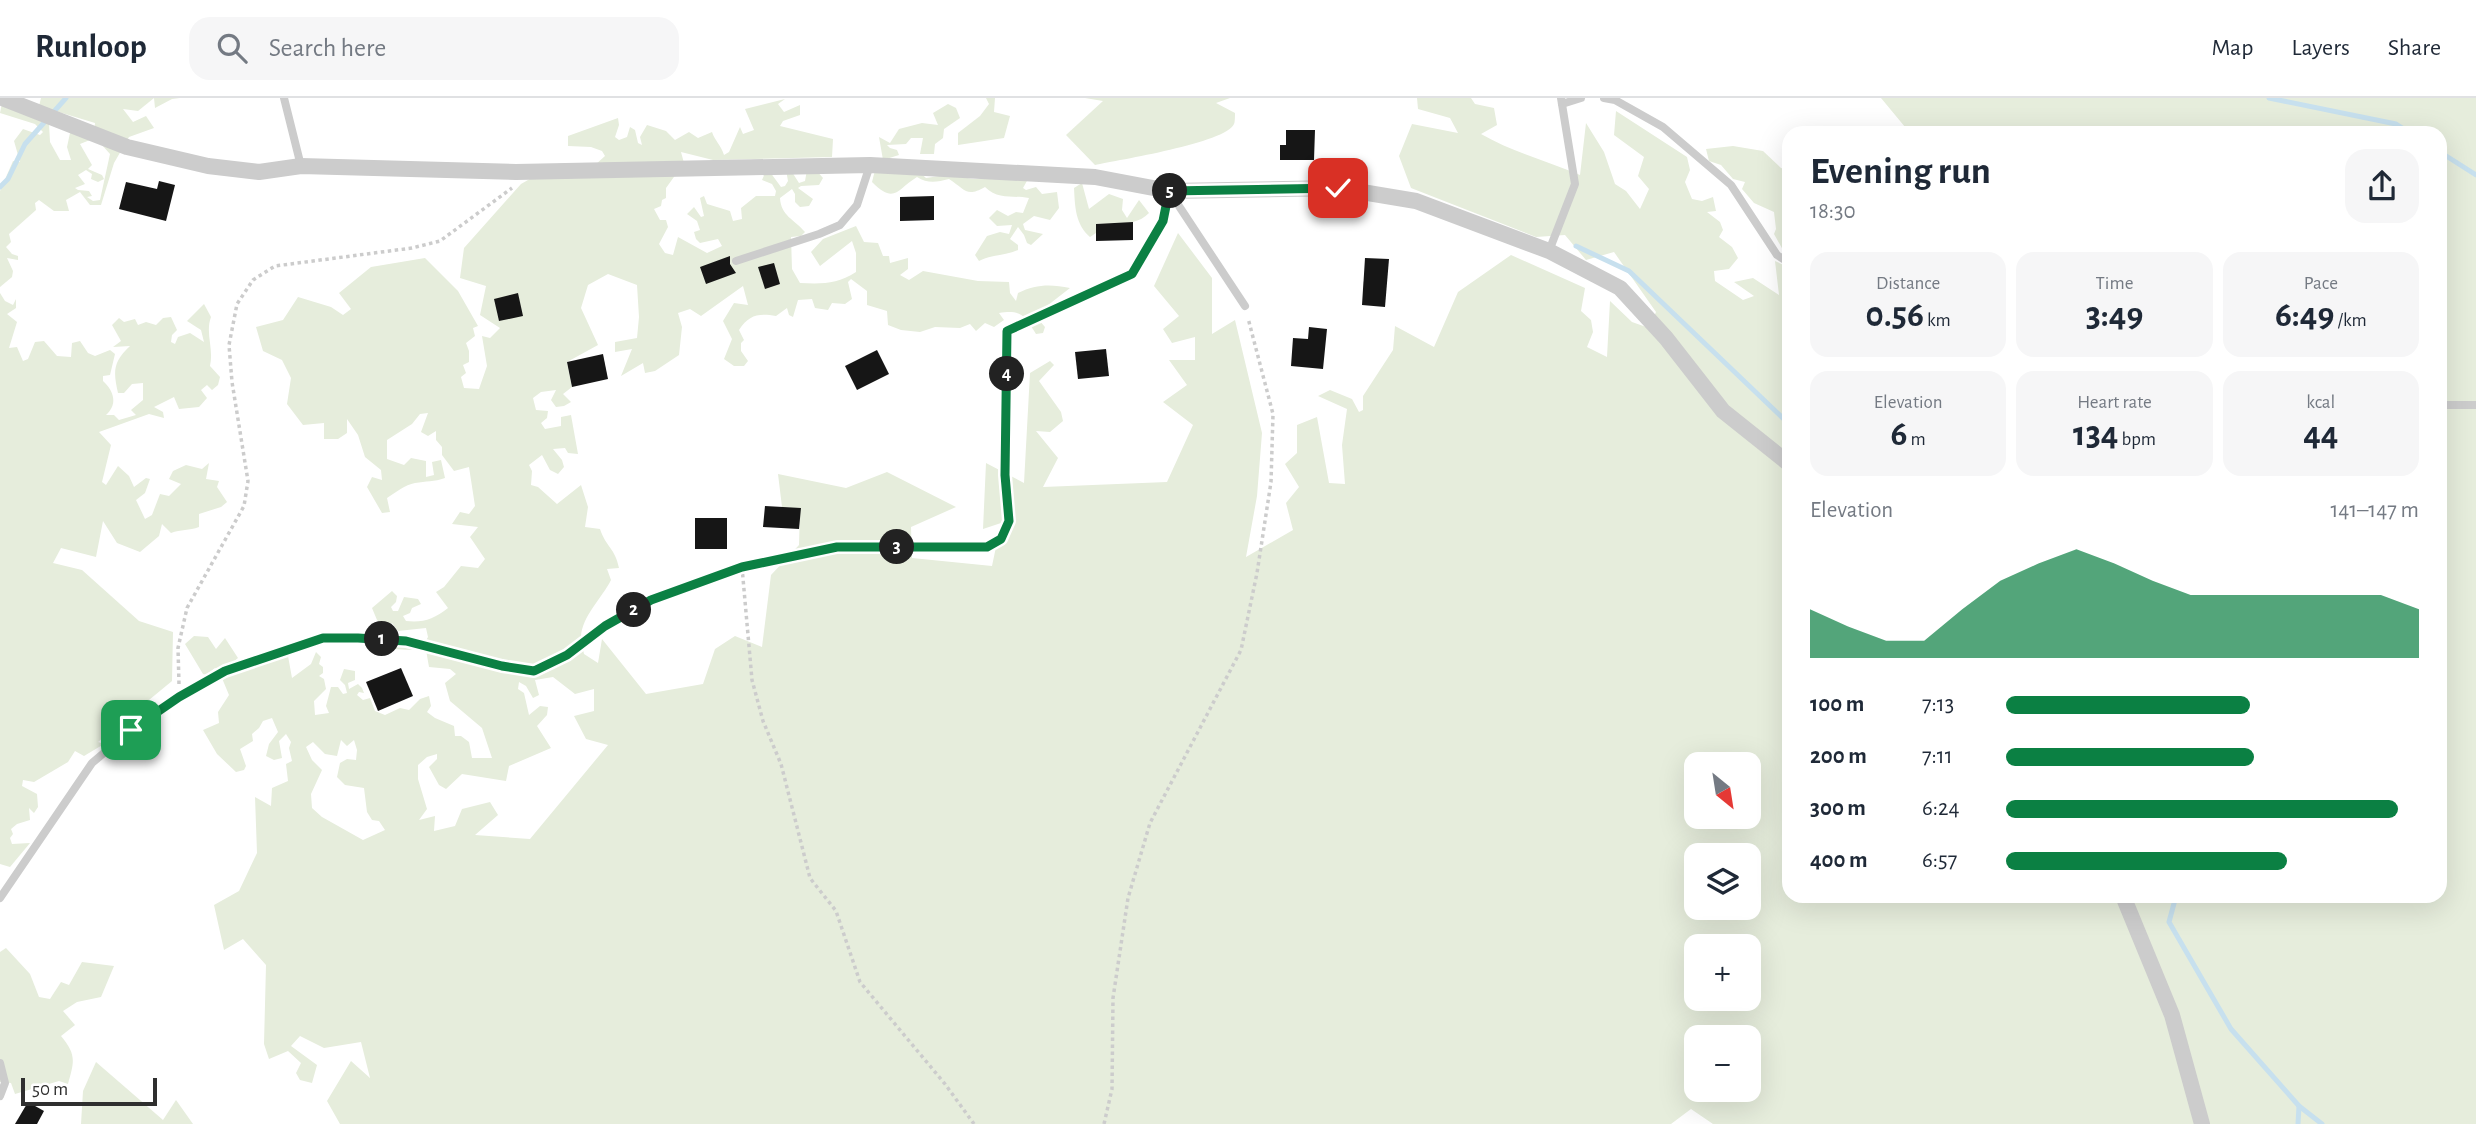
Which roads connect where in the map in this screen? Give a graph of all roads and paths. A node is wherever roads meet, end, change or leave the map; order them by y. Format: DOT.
graph roads {
  1 [pos="2,98"];
  2 [pos="284,98"];
  3 [pos="1581,98"];
  4 [pos="1604,98"];
  5 [pos="1562,101"];
  6 [pos="870,165"];
  7 [pos="301,166"];
  8 [pos="516,172"];
  9 [pos="1169,191"];
  10 [pos="1549,251"];
  11 [pos="1782,258"];
  12 [pos="736,261"];
  13 [pos="1245,306"];
  14 [pos="1007,331"];
  15 [pos="2447,405"];
  16 [pos="2476,405"];
  17 [pos="1782,458"];
  18 [pos="742,567"];
  19 [pos="406,641"];
  20 [pos="179,697"];
  21 [pos="0,898"];
  22 [pos="2126,903"];
  23 [pos="0,1063"];
  24 [pos="0,1096"];
  25 [pos="974,1124"];
  26 [pos="1104,1124"];
  27 [pos="2202,1124"];
  1 -- 7 [label="street"];
  2 -- 7 [label="lane"];
  3 -- 5 [label="lane"];
  4 -- 11 [label="lane"];
  5 -- 10 [label="lane"];
  6 -- 8 [label="street"];
  6 -- 9 [label="street"];
  6 -- 12 [label="lane"];
  7 -- 8 [label="street"];
  8 -- 20 [label="path"];
  9 -- 10 [label="street"];
  9 -- 13 [label="lane"];
  9 -- 14 [label="lane"];
  10 -- 17 [label="street"];
  13 -- 26 [label="path"];
  14 -- 18 [label="path"];
  15 -- 16 [label="lane"];
  18 -- 19 [label="path"];
  18 -- 25 [label="path"];
  19 -- 20 [label="lane"];
  20 -- 21 [label="lane"];
  22 -- 27 [label="street"];
  23 -- 24 [label="lane"];
}
